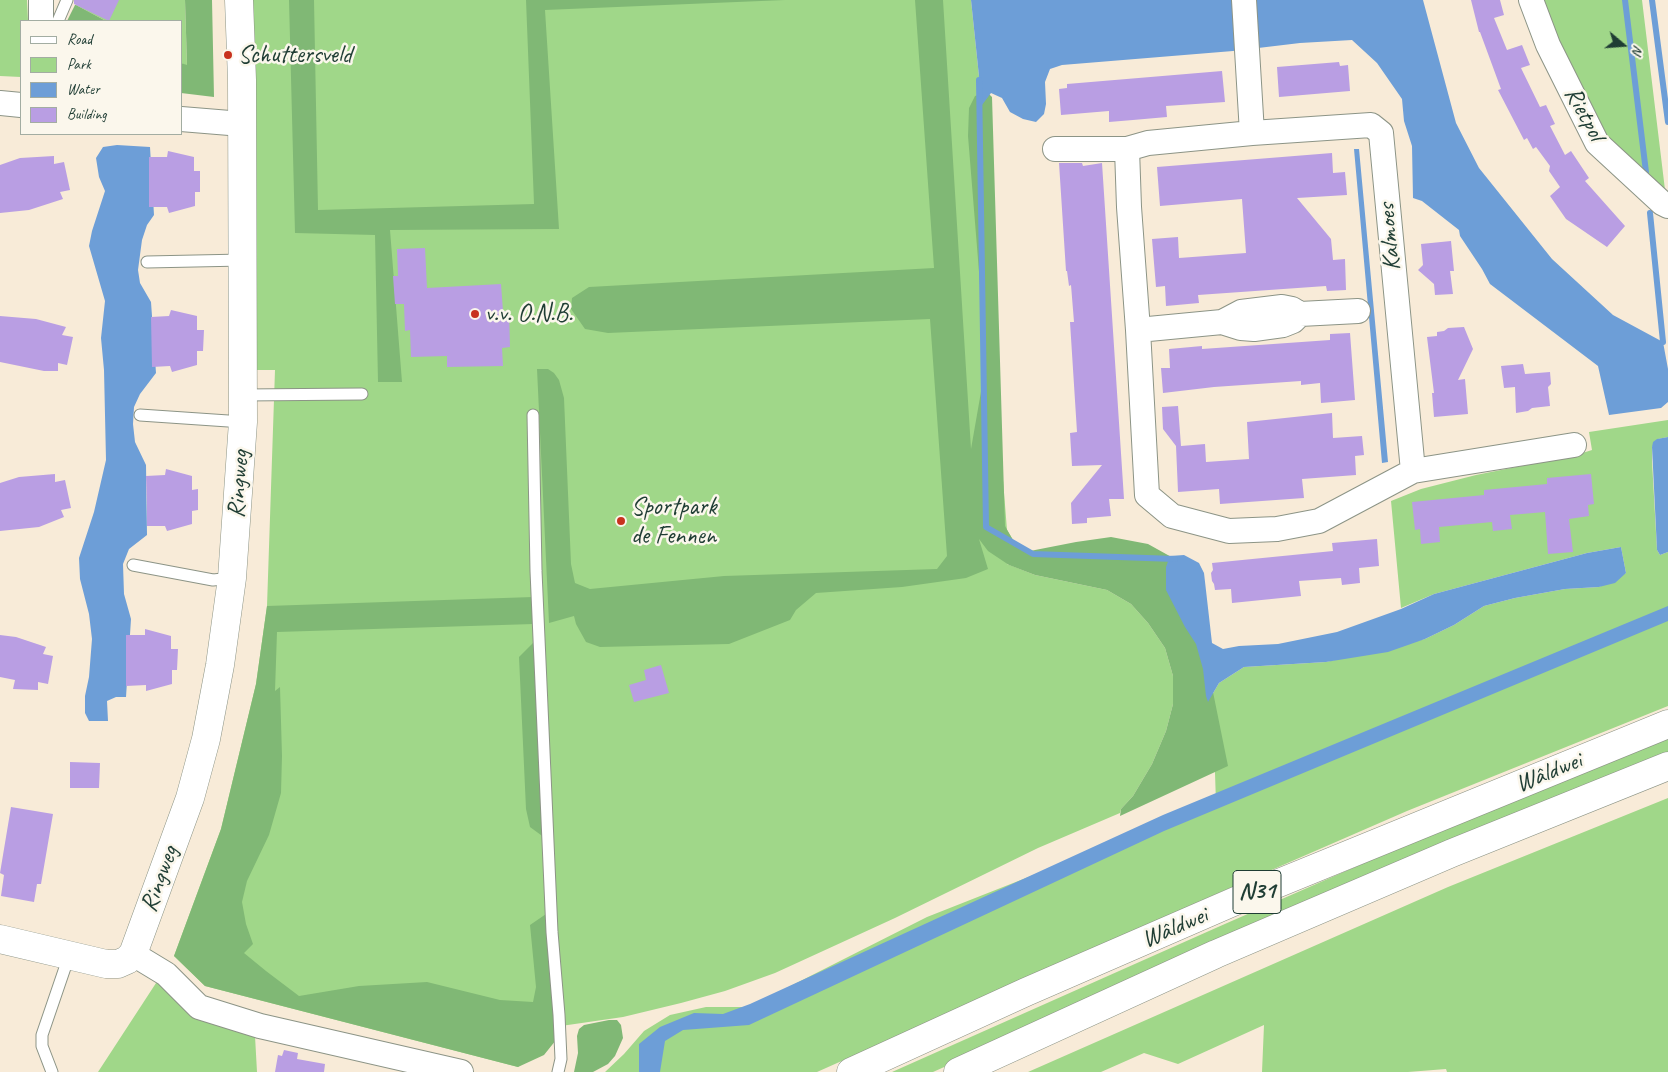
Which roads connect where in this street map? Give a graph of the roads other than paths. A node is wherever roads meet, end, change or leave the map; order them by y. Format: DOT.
graph roads {
  1 [pos="41,0"];
  2 [pos="67,0"];
  3 [pos="239,0"];
  4 [pos="1244,0"];
  5 [pos="1532,0"];
  6 [pos="41,20"];
  7 [pos="58,20"];
  8 [pos="0,102"];
  9 [pos="20,104"];
  10 [pos="182,119"];
  11 [pos="242,124"];
  12 [pos="1252,133"];
  13 [pos="1055,149"];
  14 [pos="1127,150"];
  15 [pos="1668,206"];
  16 [pos="242,260"];
  17 [pos="147,262"];
  18 [pos="1358,311"];
  19 [pos="1138,330"];
  20 [pos="362,394"];
  21 [pos="244,395"];
  22 [pos="533,414"];
  23 [pos="140,415"];
  24 [pos="243,422"];
  25 [pos="1574,445"];
  26 [pos="1414,471"];
  27 [pos="133,565"];
  28 [pos="232,578"];
  29 [pos="1668,724"];
  30 [pos="1668,766"];
  31 [pos="0,939"];
  32 [pos="132,954"];
  33 [pos="69,956"];
  34 [pos="52,1072"];
  35 [pos="462,1072"];
  36 [pos="558,1072"];
  37 [pos="851,1072"];
  38 [pos="958,1072"];
  1 -- 6 [label="street"];
  2 -- 7 [label="lane"];
  3 -- 11 [label="main road, Ringweg"];
  4 -- 12 [label="street"];
  5 -- 15 [label="street, Rietpol"];
  8 -- 9 [label="street"];
  10 -- 11 [label="street"];
  11 -- 16 [label="main road, Ringweg"];
  12 -- 14 [label="street, Kalmoes"];
  12 -- 26 [label="street, Kalmoes"];
  13 -- 14 [label="street, Kalmoes"];
  14 -- 19 [label="street"];
  16 -- 17 [label="lane"];
  16 -- 21 [label="main road, Ringweg"];
  18 -- 19 [label="street"];
  19 -- 26 [label="street"];
  20 -- 21 [label="lane"];
  21 -- 24 [label="main road, Ringweg"];
  22 -- 36 [label="lane"];
  23 -- 24 [label="lane"];
  24 -- 28 [label="main road, Ringweg"];
  25 -- 26 [label="street"];
  27 -- 28 [label="lane"];
  28 -- 32 [label="main road, Ringweg"];
  29 -- 37 [label="main road, Wâldwei / N31"];
  30 -- 38 [label="main road, Wâldwei / N31"];
  31 -- 33 [label="main road"];
  32 -- 33 [label="main road"];
  32 -- 35 [label="street"];
  33 -- 34 [label="lane"];
}
